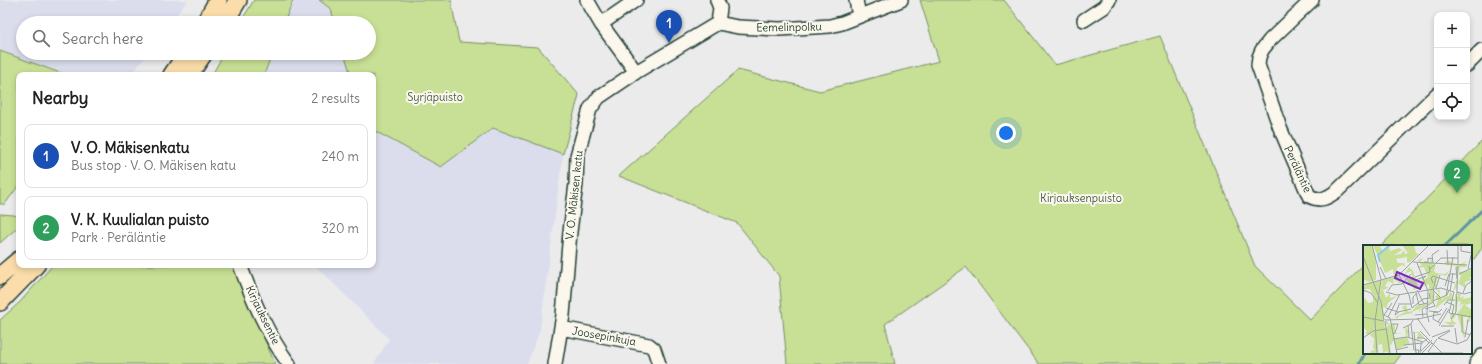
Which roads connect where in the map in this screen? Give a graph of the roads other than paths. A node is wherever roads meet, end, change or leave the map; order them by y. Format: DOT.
graph roads {
  1 [pos="218,0"];
  2 [pos="238,0"];
  3 [pos="587,0"];
  4 [pos="636,0"];
  5 [pos="717,0"];
  6 [pos="856,0"];
  7 [pos="901,0"];
  8 [pos="1109,0"];
  9 [pos="1312,0"];
  10 [pos="209,16"];
  11 [pos="228,16"];
  12 [pos="859,16"];
  13 [pos="1084,20"];
  14 [pos="718,23"];
  15 [pos="601,24"];
  16 [pos="1482,50"];
  17 [pos="182,60"];
  18 [pos="199,60"];
  19 [pos="1470,62"];
  20 [pos="174,72"];
  21 [pos="191,72"];
  22 [pos="636,72"];
  23 [pos="1434,97"];
  24 [pos="16,263"];
  25 [pos="33,268"];
  26 [pos="241,268"];
  27 [pos="0,276"];
  28 [pos="0,302"];
  29 [pos="561,328"];
  30 [pos="1482,356"];
  31 [pos="289,364"];
  32 [pos="555,364"];
  33 [pos="659,364"];
  34 [pos="1476,364"];
  1 -- 10 [label="main road"];
  2 -- 11 [label="main road"];
  3 -- 15 [label="street"];
  4 -- 15 [label="street"];
  5 -- 14 [label="street"];
  6 -- 12 [label="street"];
  7 -- 12 [label="street, Eemelinpolku"];
  8 -- 13 [label="street"];
  9 -- 23 [label="street, Peräläntie"];
  12 -- 14 [label="street, Eemelinpolku"];
  14 -- 22 [label="street, V. O. Mäkisen katu"];
  15 -- 22 [label="street"];
  16 -- 19 [label="street"];
  17 -- 20 [label="main road"];
  18 -- 21 [label="main road"];
  22 -- 29 [label="street, V. O. Mäkisen katu"];
  24 -- 27 [label="main road"];
  25 -- 28 [label="main road"];
  26 -- 31 [label="street, Kirjauksentie"];
  29 -- 32 [label="street, V. O. Mäkisen katu"];
  29 -- 33 [label="street, Joosepinkuja"];
  30 -- 34 [label="street"];
}
